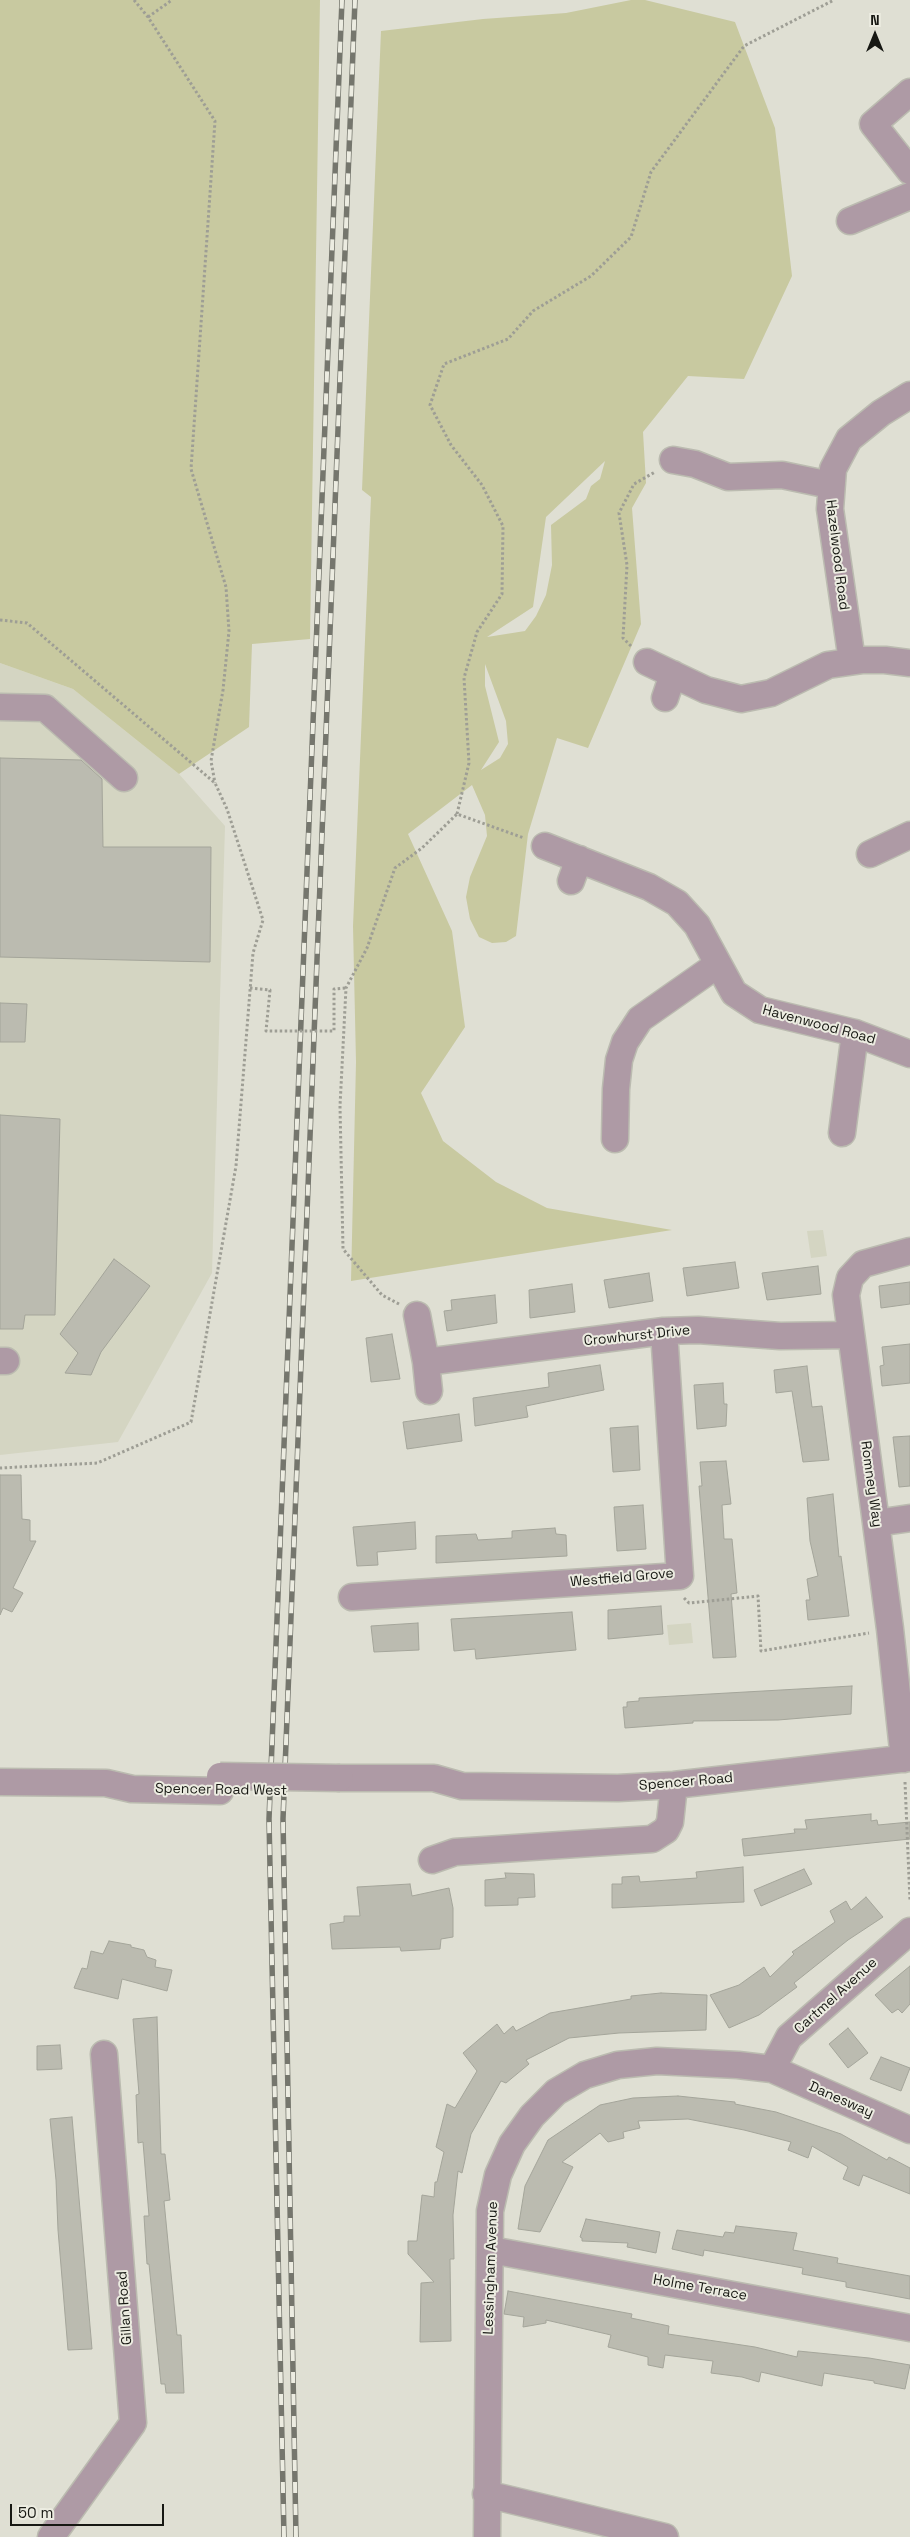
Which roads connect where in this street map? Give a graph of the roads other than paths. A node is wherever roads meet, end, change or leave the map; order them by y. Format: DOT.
graph roads {
  1 [pos="910,92"];
  2 [pos="910,170"];
  3 [pos="910,196"];
  4 [pos="850,221"];
  5 [pos="910,395"];
  6 [pos="670,461"];
  7 [pos="830,485"];
  8 [pos="852,661"];
  9 [pos="647,662"];
  10 [pos="910,663"];
  11 [pos="0,707"];
  12 [pos="124,778"];
  13 [pos="910,835"];
  14 [pos="546,846"];
  15 [pos="870,854"];
  16 [pos="717,965"];
  17 [pos="855,1033"];
  18 [pos="910,1054"];
  19 [pos="842,1133"];
  20 [pos="615,1139"];
  21 [pos="910,1251"];
  22 [pos="417,1315"];
  23 [pos="664,1331"];
  24 [pos="850,1335"];
  25 [pos="426,1362"];
  26 [pos="428,1391"];
  27 [pos="910,1518"];
  28 [pos="876,1523"];
  29 [pos="352,1597"];
  30 [pos="907,1759"];
  31 [pos="0,1782"];
  32 [pos="339,1785"];
  33 [pos="674,1785"];
  34 [pos="432,1860"];
  35 [pos="910,1930"];
  36 [pos="104,2054"];
  37 [pos="772,2069"];
  38 [pos="910,2130"];
  39 [pos="491,2250"];
  40 [pos="910,2328"];
  41 [pos="486,2494"];
  42 [pos="51,2537"];
  43 [pos="487,2537"];
  44 [pos="665,2537"];
  1 -- 2 [label="street"];
  3 -- 4 [label="street"];
  5 -- 7 [label="street, Hazelwood Road"];
  6 -- 7 [label="street"];
  7 -- 8 [label="street, Hazelwood Road"];
  8 -- 9 [label="street"];
  8 -- 10 [label="street"];
  11 -- 12 [label="street"];
  13 -- 15 [label="street"];
  14 -- 16 [label="street, Havenwood Road"];
  16 -- 17 [label="street, Havenwood Road"];
  16 -- 20 [label="street"];
  17 -- 18 [label="street, Havenwood Road"];
  17 -- 19 [label="street"];
  21 -- 24 [label="street, Romney Way"];
  22 -- 25 [label="street"];
  23 -- 24 [label="street, Crowhurst Drive"];
  23 -- 25 [label="street, Crowhurst Drive"];
  23 -- 29 [label="street, Westfield Grove"];
  24 -- 28 [label="street, Romney Way"];
  25 -- 26 [label="street"];
  27 -- 28 [label="street"];
  28 -- 30 [label="street, Romney Way"];
  30 -- 33 [label="street, Spencer Road"];
  31 -- 32 [label="street, Spencer Road West"];
  32 -- 33 [label="street, Spencer Road"];
  33 -- 34 [label="street"];
  35 -- 37 [label="street, Cartmel Avenue"];
  36 -- 42 [label="street, Gillan Road"];
  37 -- 38 [label="street, Danesway"];
  37 -- 39 [label="street, Lessingham Avenue"];
  39 -- 40 [label="street, Holme Terrace"];
  39 -- 41 [label="street, Lessingham Avenue"];
  41 -- 43 [label="street, Lessingham Avenue"];
  41 -- 44 [label="street"];
}
